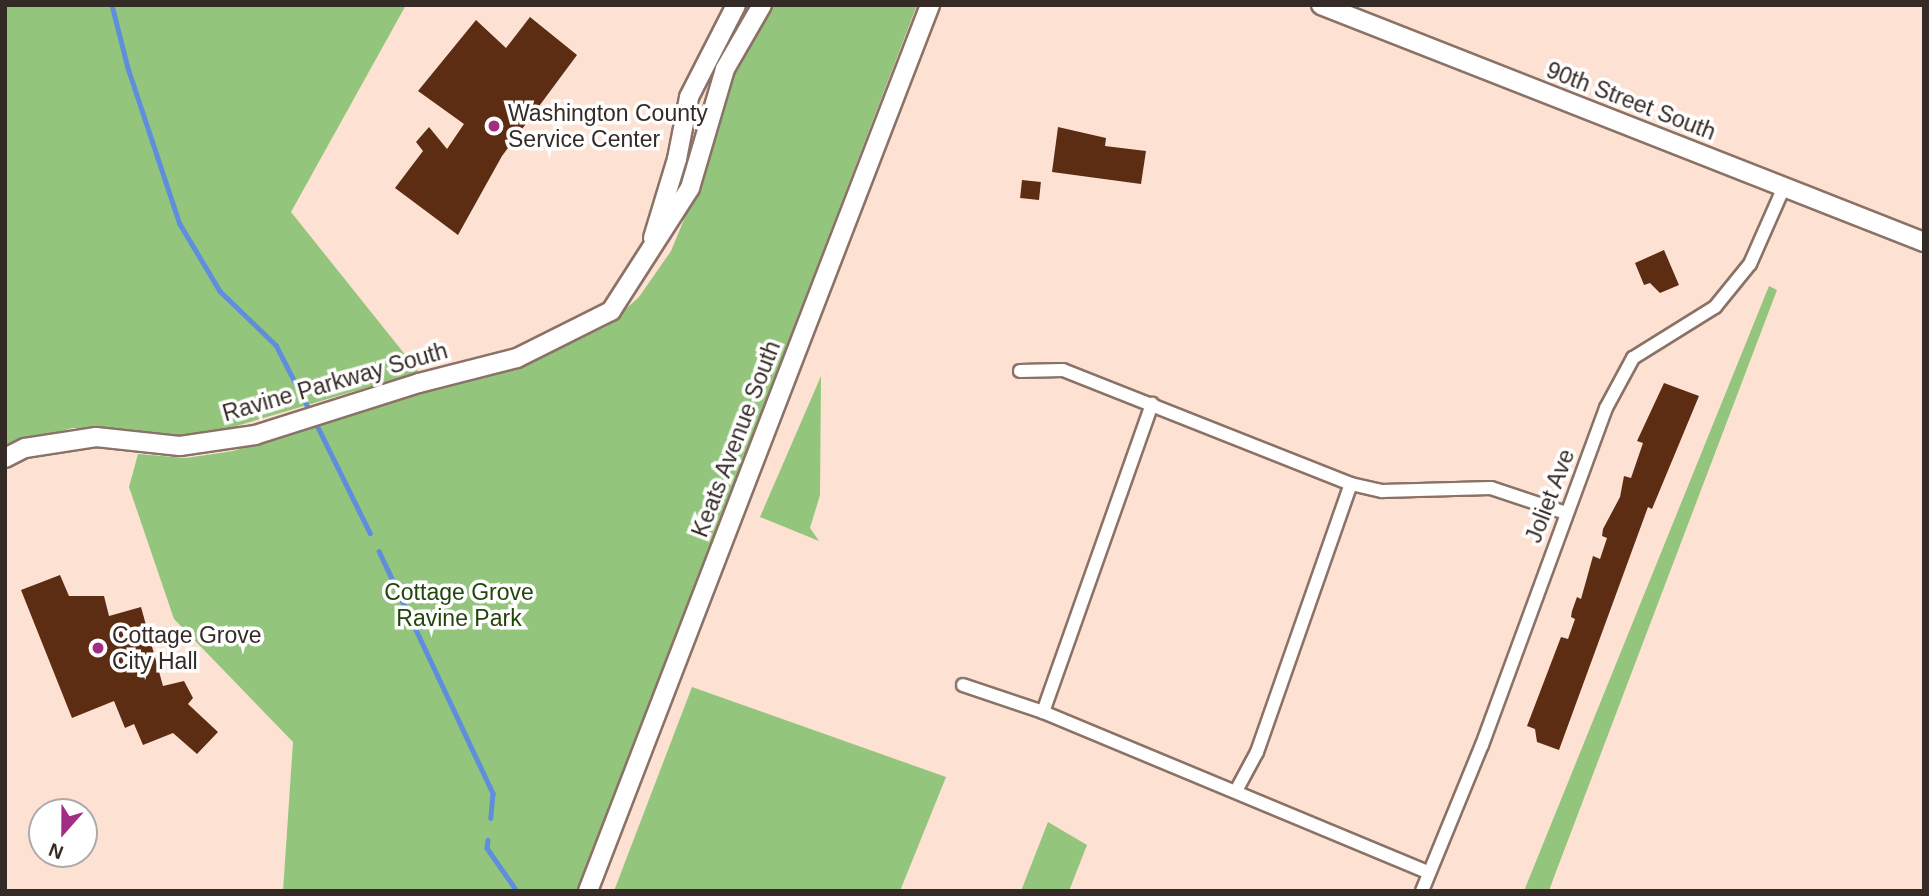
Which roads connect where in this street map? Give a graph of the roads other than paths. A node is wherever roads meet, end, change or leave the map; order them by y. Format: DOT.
graph roads {
  1 [pos="736,5"];
  2 [pos="762,5"];
  3 [pos="930,5"];
  4 [pos="1321,5"];
  5 [pos="1784,187"];
  6 [pos="1924,242"];
  7 [pos="645,264"];
  8 [pos="1020,371"];
  9 [pos="1152,404"];
  10 [pos="5,458"];
  11 [pos="1351,484"];
  12 [pos="1566,513"];
  13 [pos="963,685"];
  14 [pos="1043,712"];
  15 [pos="1236,790"];
  16 [pos="1429,873"];
  17 [pos="589,891"];
  18 [pos="1422,891"];
  1 -- 7 [label="street, Ravine Parkway South"];
  2 -- 7 [label="street, Ravine Parkway South"];
  3 -- 17 [label="street, Keats Avenue South"];
  4 -- 5 [label="street, 90th Street South"];
  5 -- 6 [label="street, 90th Street South"];
  5 -- 12 [label="street, Joliet Ave"];
  7 -- 10 [label="street, Ravine Parkway South"];
  8 -- 9 [label="street"];
  9 -- 11 [label="street"];
  9 -- 14 [label="street"];
  11 -- 12 [label="street"];
  11 -- 15 [label="street"];
  12 -- 16 [label="street, Joliet Ave"];
  13 -- 14 [label="street"];
  14 -- 15 [label="street"];
  15 -- 16 [label="street"];
  16 -- 18 [label="street, Joliet Ave"];
}
